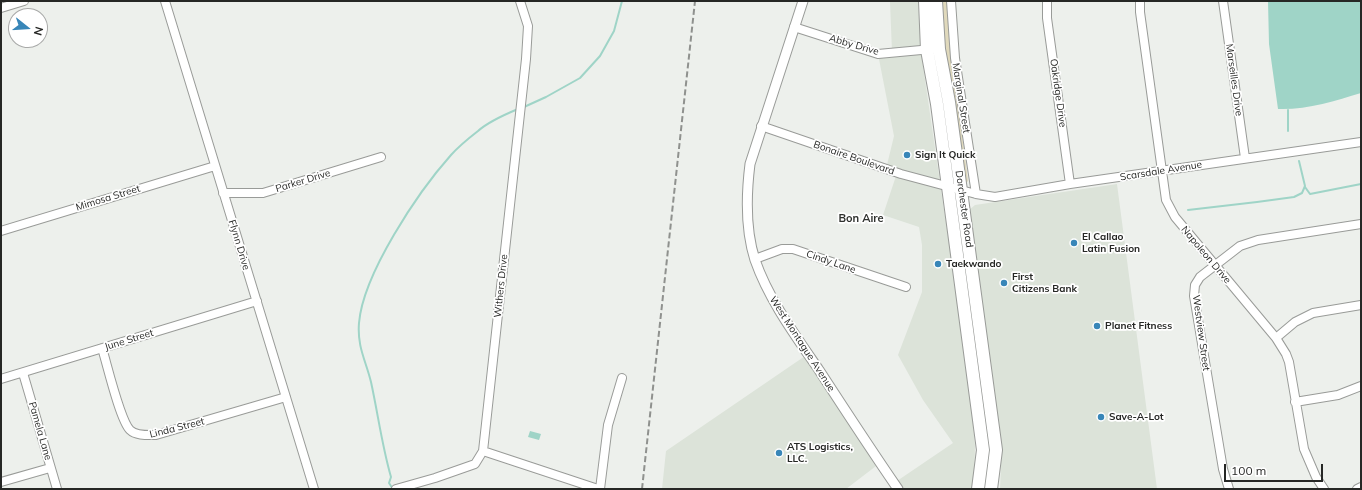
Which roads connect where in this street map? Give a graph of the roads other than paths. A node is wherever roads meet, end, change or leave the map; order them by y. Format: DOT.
graph roads {
  1 [pos="24,1"];
  2 [pos="165,1"];
  3 [pos="520,1"];
  4 [pos="803,1"];
  5 [pos="925,1"];
  6 [pos="936,1"];
  7 [pos="951,1"];
  8 [pos="1047,1"];
  9 [pos="1140,1"];
  10 [pos="1223,1"];
  11 [pos="1,8"];
  12 [pos="794,27"];
  13 [pos="933,49"];
  14 [pos="761,126"];
  15 [pos="1361,142"];
  16 [pos="381,158"];
  17 [pos="1245,158"];
  18 [pos="215,166"];
  19 [pos="1162,171"];
  20 [pos="1070,184"];
  21 [pos="948,187"];
  22 [pos="961,190"];
  23 [pos="223,193"];
  24 [pos="976,194"];
  25 [pos="1361,224"];
  26 [pos="1,231"];
  27 [pos="755,259"];
  28 [pos="1214,265"];
  29 [pos="906,287"];
  30 [pos="257,301"];
  31 [pos="1361,306"];
  32 [pos="1276,338"];
  33 [pos="102,348"];
  34 [pos="23,373"];
  35 [pos="622,378"];
  36 [pos="1,379"];
  37 [pos="1361,386"];
  38 [pos="286,397"];
  39 [pos="1295,402"];
  40 [pos="483,451"];
  41 [pos="50,468"];
  42 [pos="1,482"];
  43 [pos="1361,486"];
  44 [pos="57,489"];
  45 [pos="314,489"];
  46 [pos="396,489"];
  47 [pos="599,489"];
  48 [pos="898,489"];
  49 [pos="978,489"];
  50 [pos="991,489"];
  51 [pos="1229,489"];
  52 [pos="1324,489"];
  53 [pos="1357,489"];
  1 -- 11 [label="street"];
  2 -- 18 [label="street, Flynn Drive"];
  3 -- 40 [label="street, Withers Drive"];
  4 -- 12 [label="street, West Montague Avenue"];
  5 -- 13 [label="main road, Dorchester Road"];
  6 -- 13 [label="main road, Dorchester Road"];
  7 -- 24 [label="street, Marginal Street"];
  8 -- 20 [label="street, Oakridge Drive"];
  9 -- 19 [label="street, Napoleon Drive"];
  10 -- 17 [label="street, Marseilles Drive"];
  12 -- 13 [label="street, Abby Drive"];
  12 -- 14 [label="street, West Montague Avenue"];
  13 -- 21 [label="main road, Dorchester Road"];
  13 -- 22 [label="main road, Dorchester Road"];
  14 -- 21 [label="street, Bonaire Boulevard"];
  14 -- 27 [label="street, West Montague Avenue"];
  15 -- 17 [label="street, Scarsdale Avenue"];
  16 -- 23 [label="street, Parker Drive"];
  17 -- 19 [label="street, Scarsdale Avenue"];
  18 -- 23 [label="street, Flynn Drive"];
  18 -- 26 [label="street, Mimosa Street"];
  19 -- 20 [label="street, Scarsdale Avenue"];
  19 -- 28 [label="street, Napoleon Drive"];
  20 -- 24 [label="street, Scarsdale Avenue"];
  21 -- 22 [label="street, Bonaire Boulevard"];
  21 -- 49 [label="main road, Dorchester Road"];
  22 -- 24 [label="street, Scarsdale Avenue"];
  22 -- 50 [label="main road, Dorchester Road"];
  23 -- 30 [label="street, Flynn Drive"];
  25 -- 28 [label="street, Westview Street"];
  27 -- 29 [label="street, Cindy Lane"];
  27 -- 48 [label="street, West Montague Avenue"];
  28 -- 32 [label="street, Napoleon Drive"];
  28 -- 51 [label="street, Westview Street"];
  30 -- 33 [label="street, June Street"];
  30 -- 38 [label="street, Flynn Drive"];
  31 -- 32 [label="street"];
  32 -- 39 [label="street, Napoleon Drive"];
  33 -- 34 [label="street, June Street"];
  33 -- 38 [label="street, Linda Street"];
  34 -- 36 [label="street, June Street"];
  34 -- 41 [label="street, Pamela Lane"];
  35 -- 47 [label="street"];
  37 -- 39 [label="street"];
  38 -- 45 [label="street, Flynn Drive"];
  39 -- 52 [label="street, Napoleon Drive"];
  40 -- 46 [label="street"];
  40 -- 47 [label="street"];
  41 -- 42 [label="street"];
  41 -- 44 [label="street, Pamela Lane"];
  43 -- 53 [label="street"];
}
